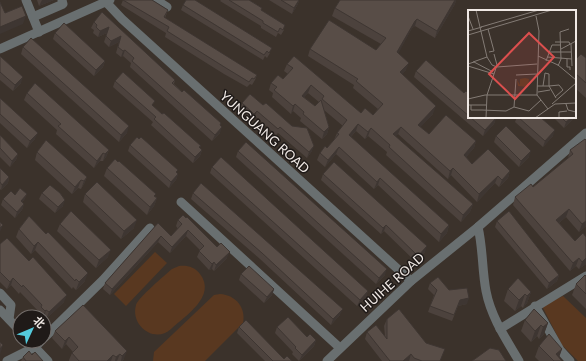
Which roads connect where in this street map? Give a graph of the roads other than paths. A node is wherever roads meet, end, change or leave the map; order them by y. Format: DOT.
graph roads {
  1 [pos="26,0"];
  2 [pos="62,0"];
  3 [pos="156,0"];
  4 [pos="107,1"];
  5 [pos="167,7"];
  6 [pos="33,16"];
  7 [pos="39,32"];
  8 [pos="0,49"];
  9 [pos="586,133"];
  10 [pos="181,202"];
  11 [pos="478,227"];
  12 [pos="150,228"];
  13 [pos="586,276"];
  14 [pos="411,281"];
  15 [pos="0,293"];
  16 [pos="535,306"];
  17 [pos="0,310"];
  18 [pos="10,319"];
  19 [pos="12,321"];
  20 [pos="52,330"];
  21 [pos="500,330"];
  22 [pos="340,348"];
  23 [pos="26,349"];
  24 [pos="39,349"];
  25 [pos="7,361"];
  26 [pos="48,361"];
  27 [pos="327,361"];
  28 [pos="519,361"];
  29 [pos="570,361"];
  1 -- 6 [label="street"];
  2 -- 6 [label="street"];
  3 -- 5 [label="street"];
  4 -- 7 [label="street"];
  4 -- 14 [label="street, YUNGUANG ROAD"];
  6 -- 7 [label="street"];
  7 -- 8 [label="street"];
  9 -- 11 [label="street, HUIHE ROAD"];
  10 -- 22 [label="street"];
  11 -- 14 [label="street, HUIHE ROAD"];
  11 -- 21 [label="street"];
  12 -- 20 [label="street"];
  13 -- 16 [label="street"];
  14 -- 22 [label="street, HUIHE ROAD"];
  15 -- 18 [label="street"];
  16 -- 21 [label="street"];
  16 -- 29 [label="street"];
  17 -- 18 [label="street"];
  18 -- 19 [label="street"];
  21 -- 28 [label="street"];
  22 -- 27 [label="street, HUIHE ROAD"];
  23 -- 25 [label="street"];
  24 -- 26 [label="street"];
}
